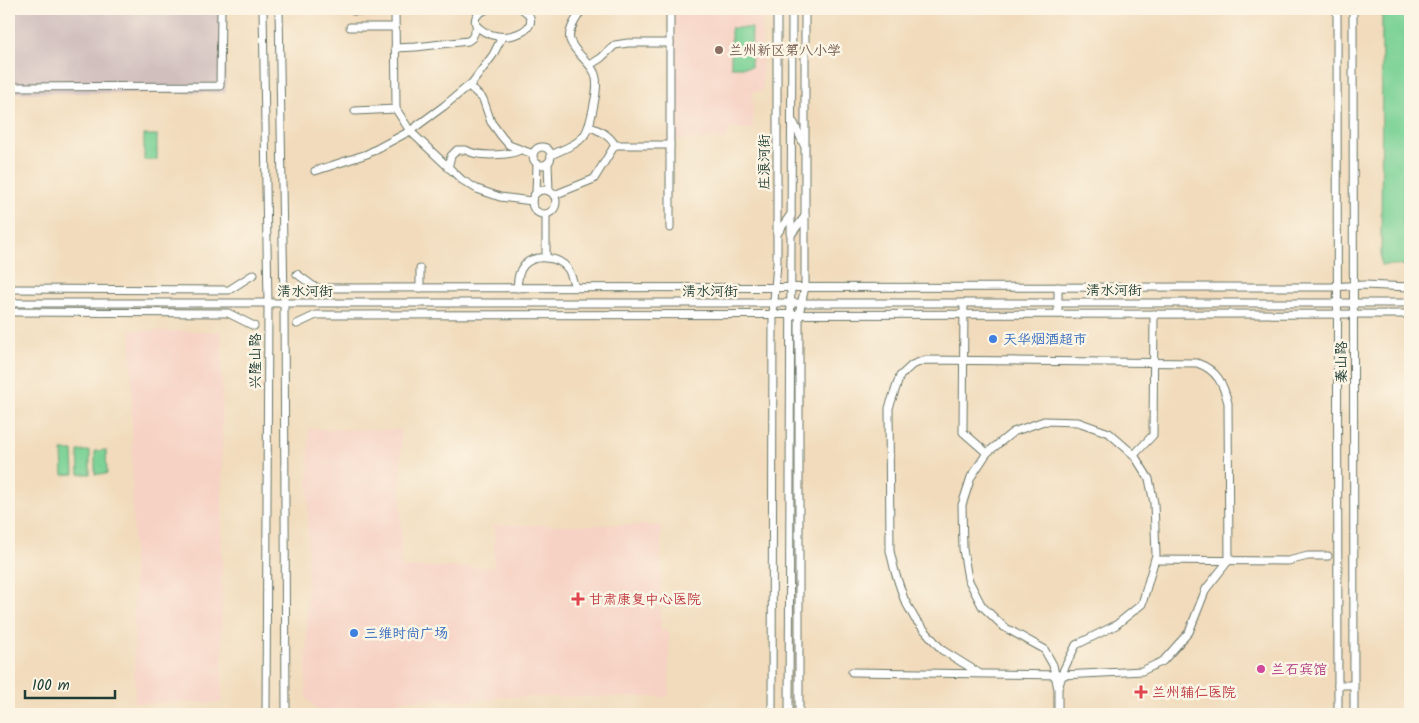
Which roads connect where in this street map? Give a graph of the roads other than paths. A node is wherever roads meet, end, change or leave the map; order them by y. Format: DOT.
graph roads {
  1 [pos="221,9"];
  2 [pos="263,9"];
  3 [pos="279,9"];
  4 [pos="487,9"];
  5 [pos="522,9"];
  6 [pos="582,9"];
  7 [pos="670,9"];
  8 [pos="777,9"];
  9 [pos="792,9"];
  10 [pos="805,9"];
  11 [pos="1337,9"];
  12 [pos="1353,9"];
  13 [pos="395,10"];
  14 [pos="354,11"];
  15 [pos="350,27"];
  16 [pos="395,27"];
  17 [pos="477,27"];
  18 [pos="502,38"];
  19 [pos="670,43"];
  20 [pos="395,48"];
  21 [pos="590,65"];
  22 [pos="469,86"];
  23 [pos="9,87"];
  24 [pos="396,109"];
  25 [pos="354,112"];
  26 [pos="792,120"];
  27 [pos="590,127"];
  28 [pos="410,131"];
  29 [pos="615,145"];
  30 [pos="670,145"];
  31 [pos="805,147"];
  32 [pos="520,150"];
  33 [pos="533,154"];
  34 [pos="551,155"];
  35 [pos="548,163"];
  36 [pos="537,164"];
  37 [pos="448,168"];
  38 [pos="316,171"];
  39 [pos="536,192"];
  40 [pos="551,193"];
  41 [pos="532,201"];
  42 [pos="791,214"];
  43 [pos="546,215"];
  44 [pos="805,216"];
  45 [pos="670,228"];
  46 [pos="777,234"];
  47 [pos="791,235"];
  48 [pos="546,258"];
  49 [pos="420,269"];
  50 [pos="254,274"];
  51 [pos="297,274"];
  52 [pos="791,286"];
  53 [pos="1337,286"];
  54 [pos="1354,286"];
  55 [pos="775,287"];
  56 [pos="805,287"];
  57 [pos="1058,287"];
  58 [pos="1410,287"];
  59 [pos="420,288"];
  60 [pos="517,288"];
  61 [pos="575,288"];
  62 [pos="9,289"];
  63 [pos="791,302"];
  64 [pos="9,303"];
  65 [pos="268,303"];
  66 [pos="284,303"];
  67 [pos="774,303"];
  68 [pos="802,303"];
  69 [pos="964,303"];
  70 [pos="1058,303"];
  71 [pos="1337,303"];
  72 [pos="1354,303"];
  73 [pos="1410,303"];
  74 [pos="9,312"];
  75 [pos="772,314"];
  76 [pos="791,314"];
  77 [pos="799,314"];
  78 [pos="964,314"];
  79 [pos="1058,314"];
  80 [pos="1154,314"];
  81 [pos="1337,314"];
  82 [pos="1354,314"];
  83 [pos="1410,314"];
  84 [pos="297,324"];
  85 [pos="254,326"];
  86 [pos="964,359"];
  87 [pos="1154,361"];
  88 [pos="987,453"];
  89 [pos="1134,455"];
  90 [pos="1328,556"];
  91 [pos="1155,560"];
  92 [pos="1229,560"];
  93 [pos="852,672"];
  94 [pos="979,673"];
  95 [pos="1058,674"];
  96 [pos="1338,685"];
  97 [pos="1354,685"];
  98 [pos="266,714"];
  99 [pos="286,714"];
  100 [pos="772,714"];
  101 [pos="789,714"];
  102 [pos="799,714"];
  103 [pos="1058,714"];
  104 [pos="1338,714"];
  105 [pos="1354,714"];
  1 -- 23 [label="street"];
  2 -- 65 [label="street, 兴隆山路"];
  3 -- 66 [label="street"];
  4 -- 17 [label="street"];
  5 -- 18 [label="street"];
  6 -- 21 [label="street"];
  7 -- 19 [label="street"];
  8 -- 46 [label="street, 庄浪河街"];
  9 -- 26 [label="street"];
  10 -- 31 [label="street"];
  11 -- 53 [label="street, 秦山路"];
  12 -- 54 [label="street, 秦山路"];
  13 -- 14 [label="street"];
  13 -- 16 [label="street"];
  15 -- 16 [label="street"];
  16 -- 20 [label="street"];
  17 -- 18 [label="street"];
  17 -- 20 [label="street"];
  18 -- 22 [label="street"];
  19 -- 21 [label="street"];
  19 -- 30 [label="street"];
  20 -- 24 [label="street"];
  21 -- 27 [label="street"];
  22 -- 28 [label="street"];
  22 -- 32 [label="street"];
  24 -- 25 [label="street"];
  24 -- 28 [label="street"];
  26 -- 31 [label="street"];
  26 -- 42 [label="street"];
  27 -- 29 [label="street"];
  27 -- 34 [label="street"];
  28 -- 37 [label="street"];
  28 -- 38 [label="street"];
  29 -- 30 [label="street"];
  29 -- 40 [label="street"];
  30 -- 45 [label="street"];
  31 -- 44 [label="street"];
  32 -- 33 [label="street"];
  32 -- 37 [label="street"];
  33 -- 34 [label="street"];
  33 -- 36 [label="street"];
  34 -- 35 [label="street"];
  35 -- 36 [label="street"];
  35 -- 40 [label="street"];
  36 -- 39 [label="street"];
  37 -- 41 [label="street"];
  39 -- 40 [label="street"];
  39 -- 41 [label="street"];
  40 -- 43 [label="street"];
  41 -- 43 [label="street"];
  42 -- 46 [label="street"];
  42 -- 47 [label="street"];
  43 -- 48 [label="street"];
  44 -- 47 [label="street"];
  44 -- 56 [label="street"];
  46 -- 55 [label="street, 庄浪河街"];
  47 -- 52 [label="street"];
  48 -- 60 [label="street"];
  48 -- 61 [label="street"];
  49 -- 59 [label="street"];
  50 -- 62 [label="street"];
  51 -- 59 [label="street"];
  52 -- 55 [label="street"];
  52 -- 56 [label="street"];
  52 -- 63 [label="street"];
  53 -- 54 [label="street"];
  53 -- 57 [label="street"];
  53 -- 71 [label="street, 秦山路"];
  54 -- 58 [label="street"];
  54 -- 72 [label="street, 秦山路"];
  55 -- 61 [label="street"];
  55 -- 67 [label="street, 庄浪河街"];
  56 -- 57 [label="street"];
  56 -- 68 [label="street"];
  57 -- 70 [label="street"];
  59 -- 60 [label="street"];
  60 -- 61 [label="street"];
  63 -- 67 [label="street, 清水河街"];
  63 -- 68 [label="street, 清水河街"];
  63 -- 76 [label="street"];
  64 -- 65 [label="street, 清水河街"];
  65 -- 66 [label="street, 清水河街"];
  65 -- 98 [label="street, 兴隆山路"];
  66 -- 67 [label="street, 清水河街"];
  66 -- 99 [label="street"];
  67 -- 75 [label="street, 庄浪河街"];
  68 -- 69 [label="street, 清水河街"];
  68 -- 77 [label="street"];
  69 -- 70 [label="street, 清水河街"];
  69 -- 78 [label="street"];
  70 -- 71 [label="street, 清水河街"];
  70 -- 79 [label="street"];
  71 -- 72 [label="street, 清水河街"];
  71 -- 81 [label="street, 秦山路"];
  72 -- 73 [label="street, 清水河街"];
  72 -- 82 [label="street, 秦山路"];
  74 -- 85 [label="street"];
  75 -- 76 [label="street"];
  75 -- 84 [label="street"];
  75 -- 100 [label="street, 庄浪河街"];
  76 -- 77 [label="street"];
  76 -- 101 [label="street"];
  77 -- 78 [label="street"];
  77 -- 102 [label="street"];
  78 -- 79 [label="street"];
  78 -- 86 [label="street"];
  79 -- 80 [label="street"];
  80 -- 81 [label="street"];
  80 -- 87 [label="street"];
  81 -- 82 [label="street"];
  81 -- 96 [label="street, 秦山路"];
  82 -- 83 [label="street"];
  82 -- 97 [label="street, 秦山路"];
  86 -- 87 [label="street"];
  86 -- 88 [label="street"];
  86 -- 94 [label="street"];
  87 -- 89 [label="street"];
  87 -- 92 [label="street"];
  88 -- 89 [label="street"];
  88 -- 95 [label="street"];
  89 -- 91 [label="street"];
  90 -- 92 [label="street"];
  91 -- 92 [label="street"];
  91 -- 95 [label="street"];
  92 -- 95 [label="street"];
  93 -- 94 [label="street"];
  94 -- 95 [label="street"];
  95 -- 103 [label="street"];
  96 -- 97 [label="street"];
  96 -- 104 [label="street, 秦山路"];
  97 -- 105 [label="street, 秦山路"];
}
